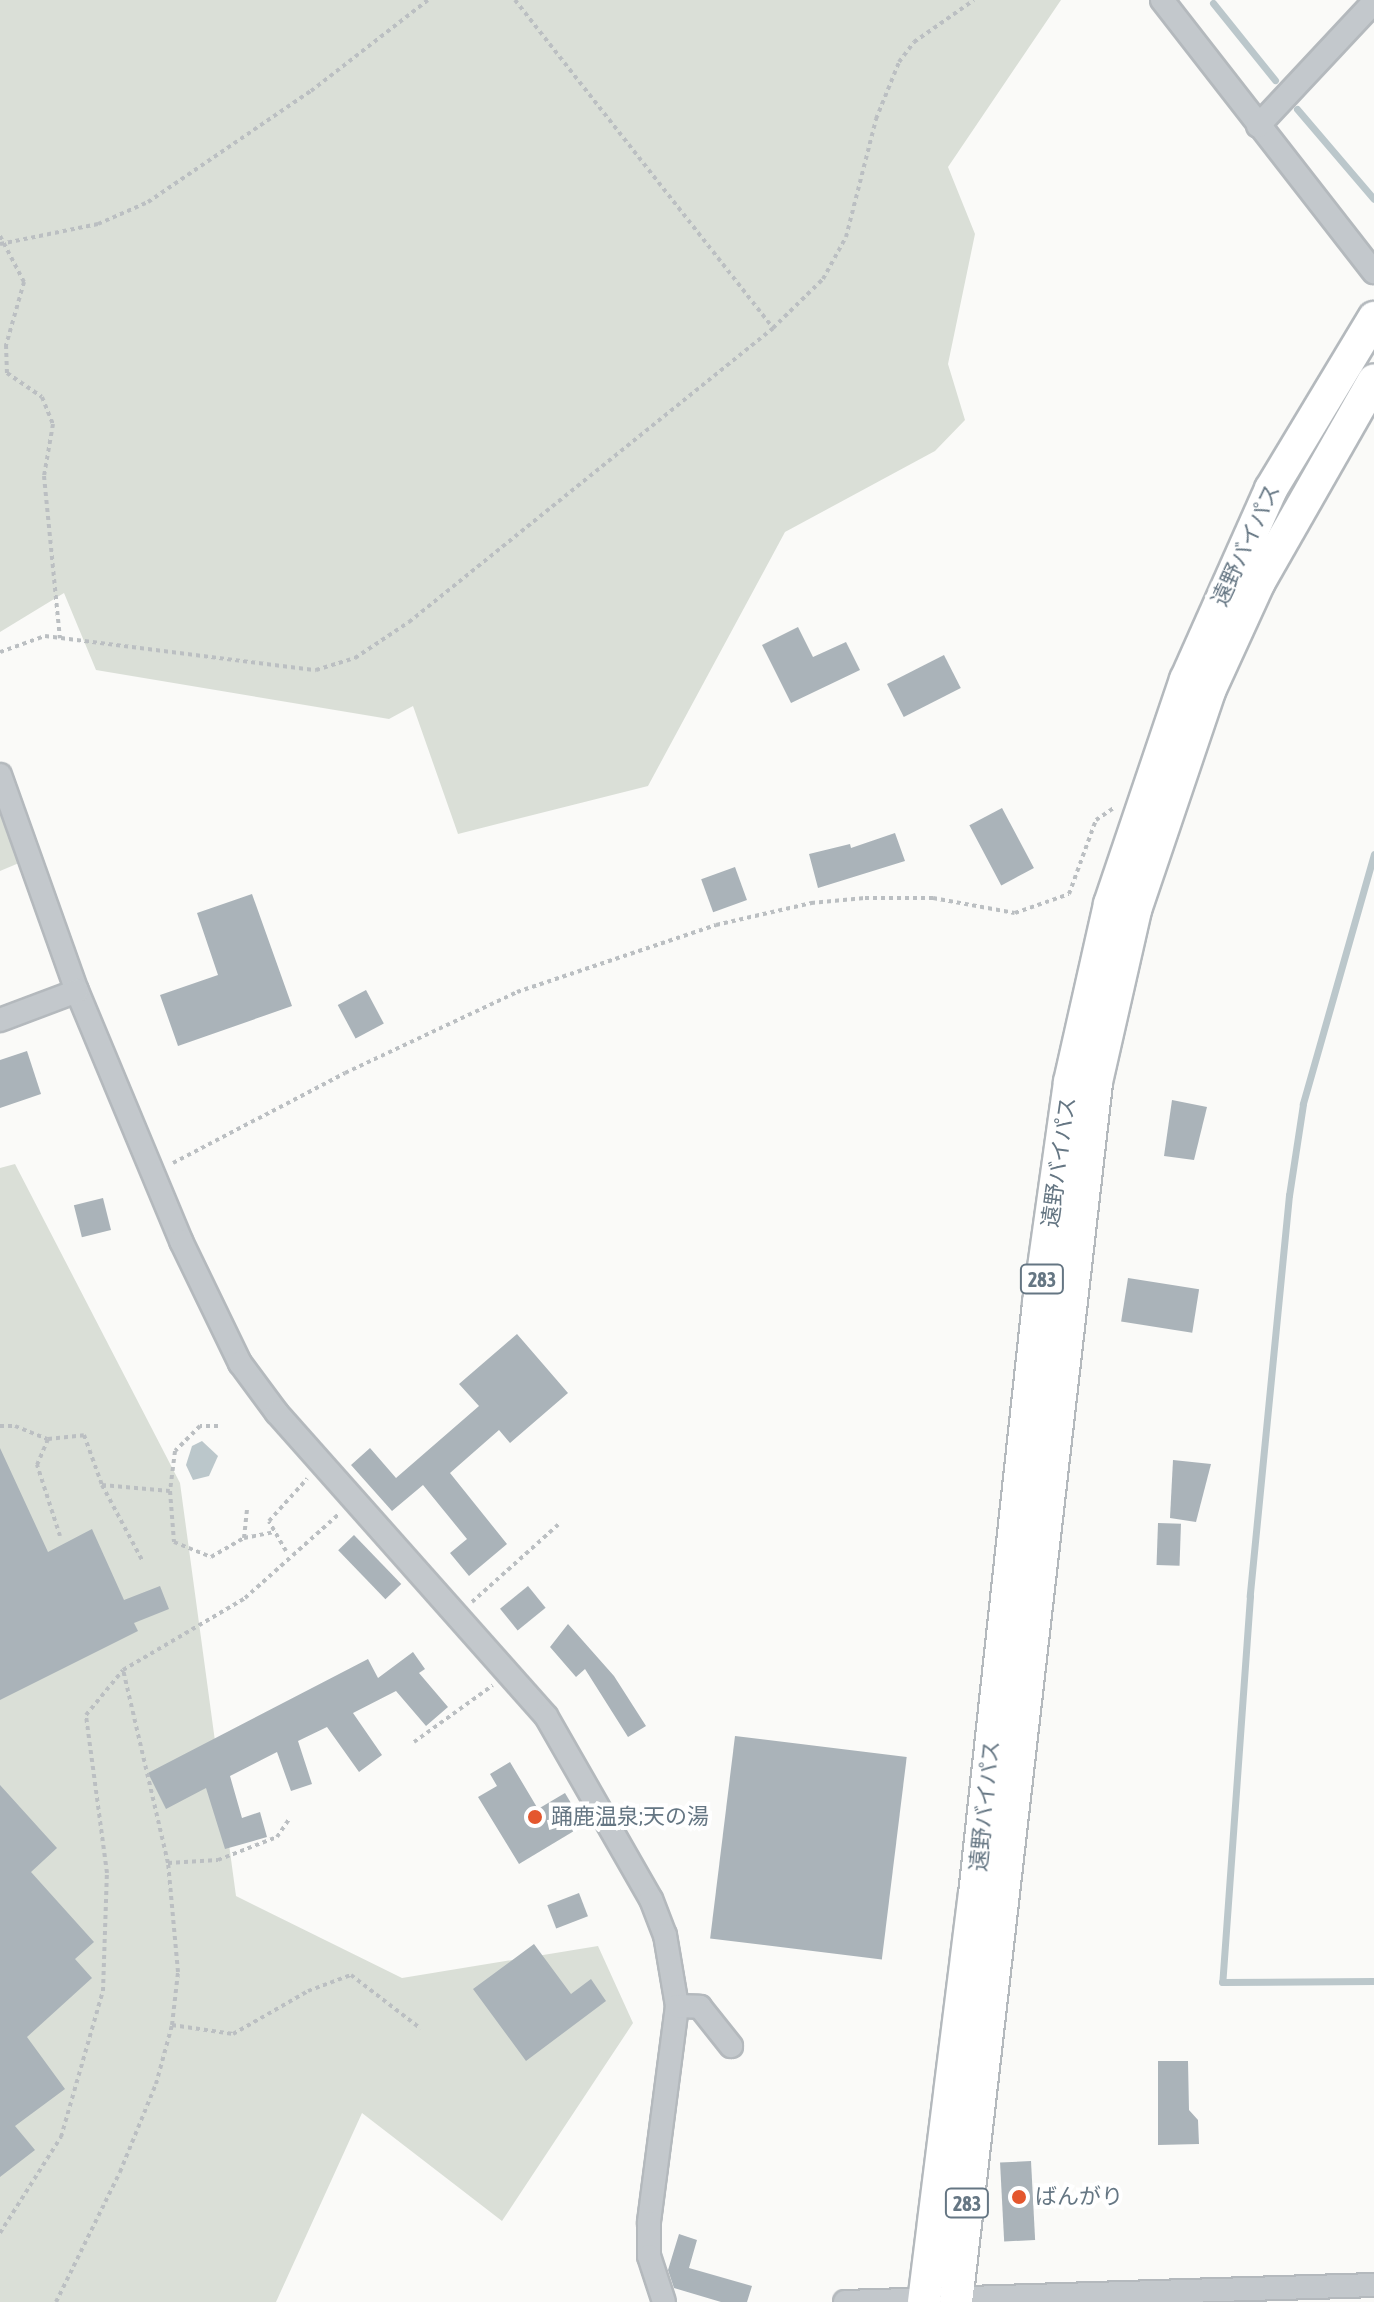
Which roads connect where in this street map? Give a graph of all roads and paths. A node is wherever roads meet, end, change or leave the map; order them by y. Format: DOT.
graph roads {
  1 [pos="428,0"];
  2 [pos="515,0"];
  3 [pos="974,0"];
  4 [pos="1162,0"];
  5 [pos="1374,2"];
  6 [pos="1258,126"];
  7 [pos="0,236"];
  8 [pos="2,243"];
  9 [pos="1374,272"];
  10 [pos="1374,318"];
  11 [pos="773,328"];
  12 [pos="1374,380"];
  13 [pos="60,638"];
  14 [pos="0,652"];
  15 [pos="0,775"];
  16 [pos="1143,799"];
  17 [pos="77,991"];
  18 [pos="0,1020"];
  19 [pos="152,1173"];
  20 [pos="0,1426"];
  21 [pos="218,1426"];
  22 [pos="48,1439"];
  23 [pos="323,1464"];
  24 [pos="1036,1471"];
  25 [pos="102,1485"];
  26 [pos="170,1491"];
  27 [pos="354,1500"];
  28 [pos="247,1509"];
  29 [pos="559,1524"];
  30 [pos="275,1532"];
  31 [pos="60,1536"];
  32 [pos="244,1538"];
  33 [pos="286,1551"];
  34 [pos="142,1560"];
  35 [pos="458,1614"];
  36 [pos="123,1670"];
  37 [pos="511,1672"];
  38 [pos="414,1742"];
  39 [pos="289,1819"];
  40 [pos="168,1863"];
  41 [pos="677,2006"];
  42 [pos="172,2025"];
  43 [pos="421,2029"];
  44 [pos="731,2046"];
  45 [pos="0,2233"];
  46 [pos="1374,2285"];
  47 [pos="1335,2294"];
  48 [pos="956,2300"];
  49 [pos="924,2301"];
  50 [pos="56,2302"];
  51 [pos="664,2302"];
  52 [pos="845,2302"];
  1 -- 8 [label="path"];
  2 -- 11 [label="path"];
  3 -- 11 [label="path"];
  4 -- 6 [label="street"];
  5 -- 6 [label="street"];
  6 -- 9 [label="street"];
  7 -- 8 [label="path"];
  8 -- 13 [label="path"];
  10 -- 16 [label="highway, 遠野バイパス / 283"];
  11 -- 13 [label="path"];
  12 -- 24 [label="highway, 遠野バイパス / 283"];
  13 -- 14 [label="path"];
  15 -- 17 [label="street"];
  16 -- 19 [label="path"];
  16 -- 24 [label="highway, 遠野バイパス / 283"];
  17 -- 18 [label="street"];
  17 -- 19 [label="street"];
  19 -- 23 [label="street"];
  20 -- 22 [label="path"];
  21 -- 26 [label="path"];
  22 -- 25 [label="path"];
  22 -- 31 [label="path"];
  23 -- 27 [label="street"];
  23 -- 30 [label="path"];
  24 -- 48 [label="highway, 遠野バイパス / 283"];
  24 -- 49 [label="highway, 遠野バイパス / 283"];
  25 -- 26 [label="path"];
  25 -- 34 [label="path"];
  26 -- 32 [label="path"];
  27 -- 35 [label="street"];
  27 -- 36 [label="path"];
  28 -- 32 [label="path"];
  29 -- 35 [label="path"];
  30 -- 32 [label="path"];
  30 -- 33 [label="path"];
  35 -- 37 [label="street"];
  36 -- 40 [label="path"];
  36 -- 45 [label="path"];
  37 -- 38 [label="path"];
  37 -- 41 [label="street"];
  39 -- 40 [label="path"];
  40 -- 42 [label="path"];
  41 -- 44 [label="street"];
  41 -- 51 [label="street"];
  42 -- 43 [label="path"];
  42 -- 50 [label="path"];
  46 -- 47 [label="street"];
  47 -- 48 [label="street"];
  48 -- 49 [label="street"];
  49 -- 52 [label="street"];
}
